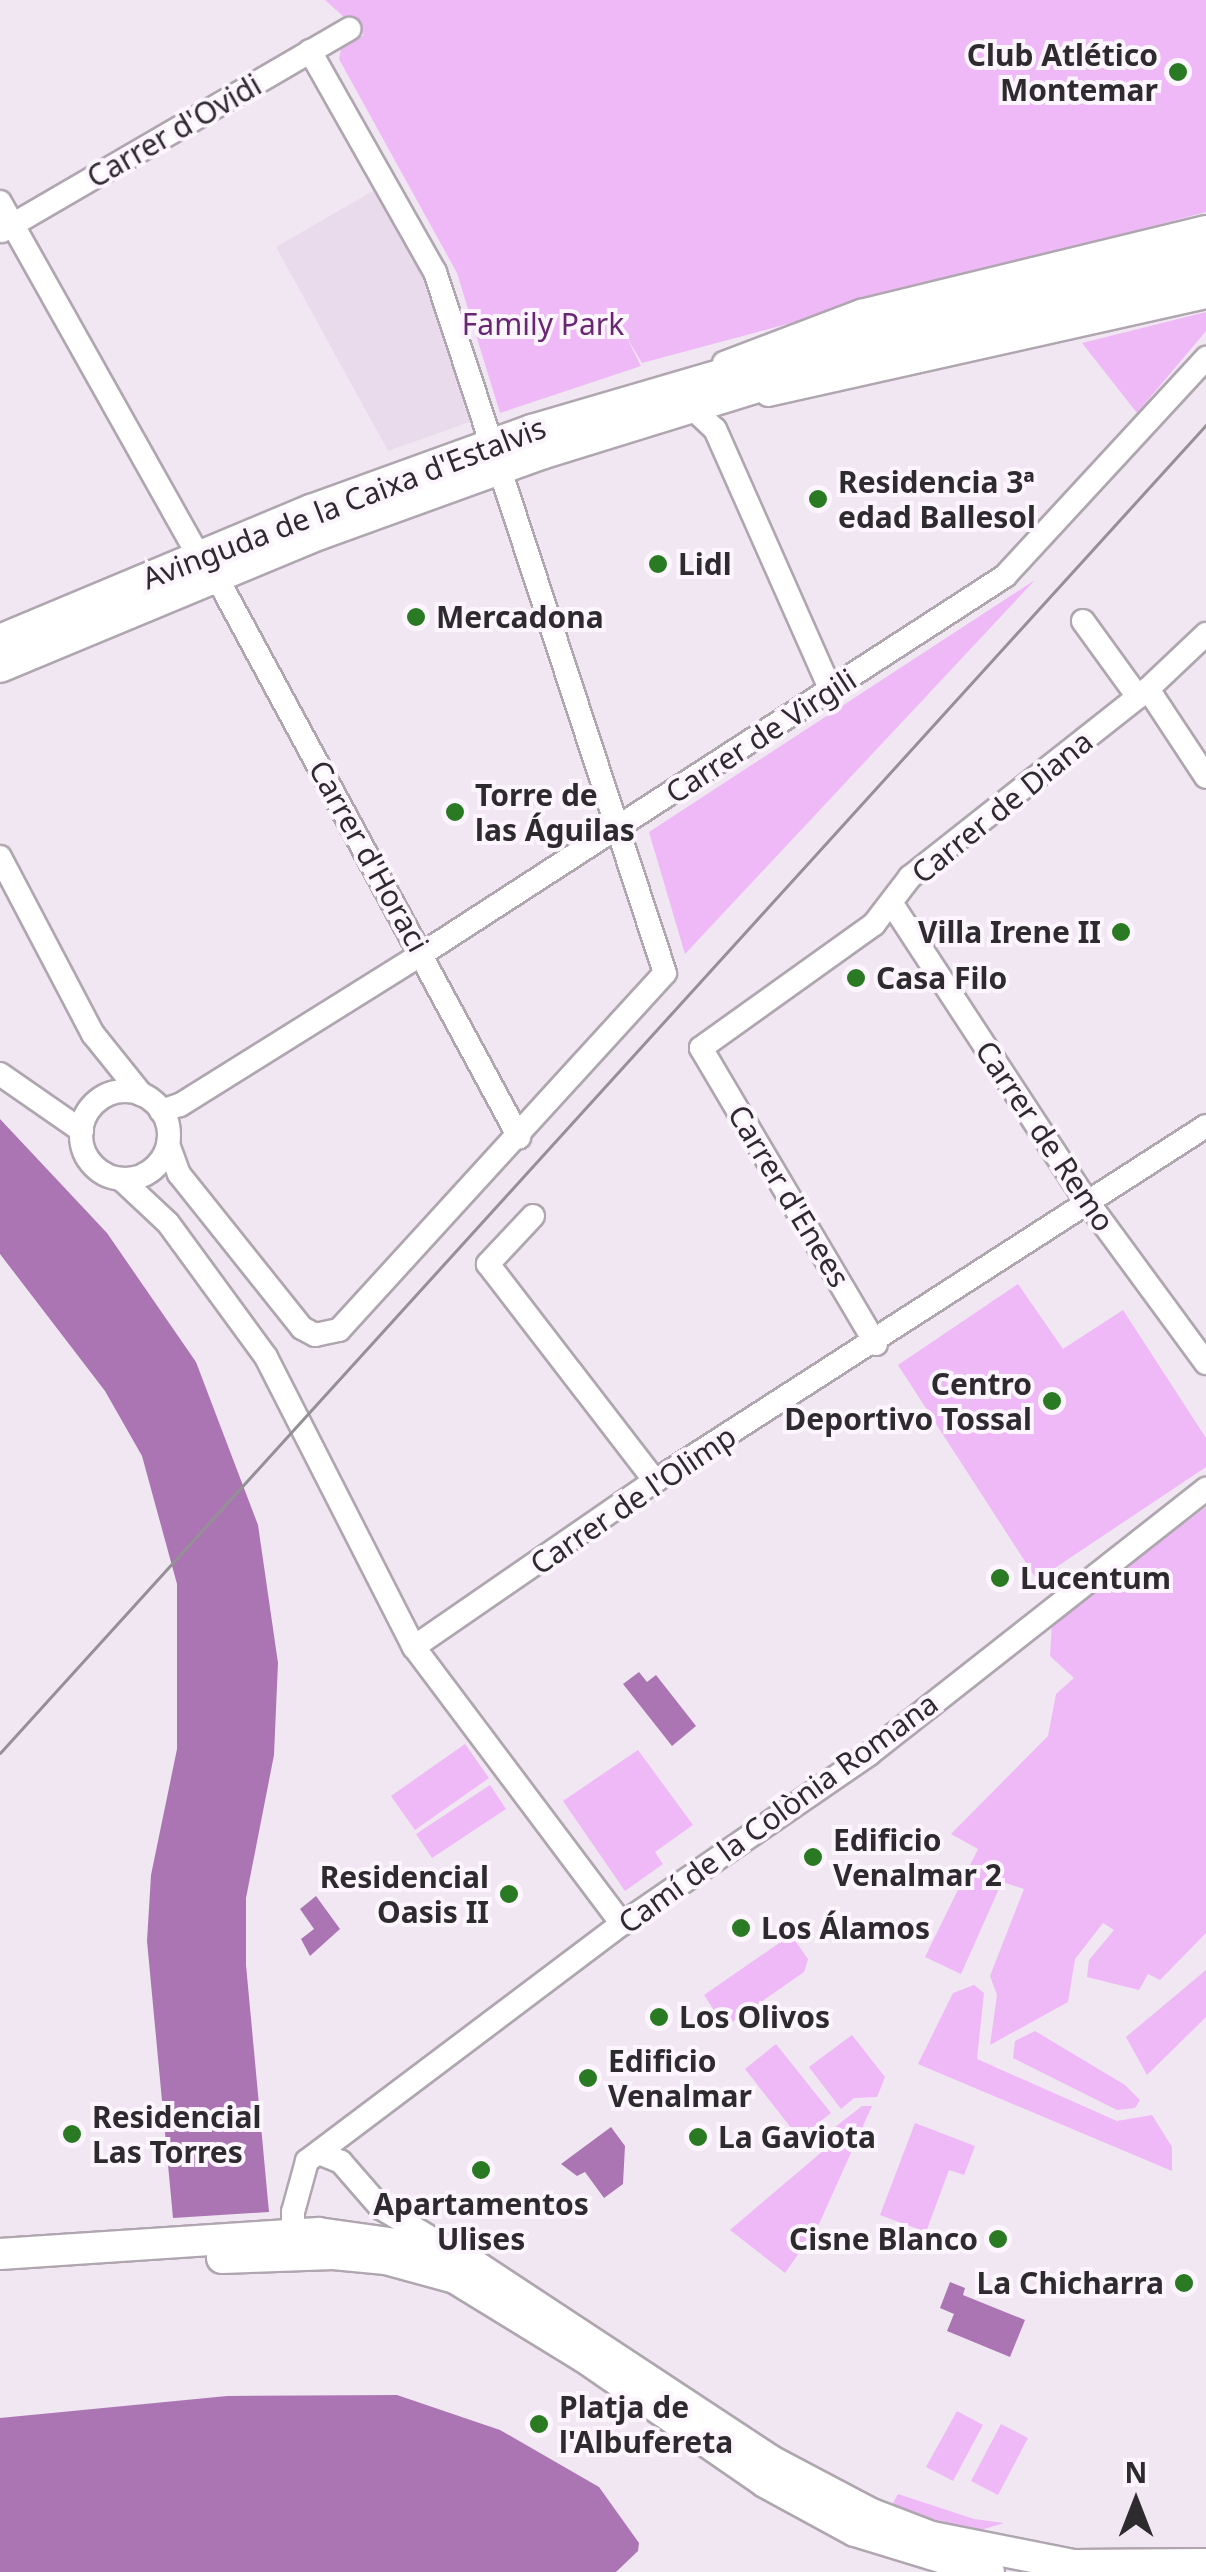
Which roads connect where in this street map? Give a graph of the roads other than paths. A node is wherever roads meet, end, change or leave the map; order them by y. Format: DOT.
graph roads {
  1 [pos="349,29"];
  2 [pos="310,51"];
  3 [pos="0,202"];
  4 [pos="1206,228"];
  5 [pos="6,229"];
  6 [pos="1206,252"];
  7 [pos="1206,275"];
  8 [pos="1206,297"];
  9 [pos="1206,358"];
  10 [pos="691,393"];
  11 [pos="496,456"];
  12 [pos="207,566"];
  13 [pos="1083,621"];
  14 [pos="1206,634"];
  15 [pos="0,640"];
  16 [pos="0,667"];
  17 [pos="831,691"];
  18 [pos="1143,693"];
  19 [pos="1206,777"];
  20 [pos="619,828"];
  21 [pos="0,857"];
  22 [pos="892,904"];
  23 [pos="422,954"];
  24 [pos="701,1048"];
  25 [pos="0,1074"];
  26 [pos="142,1095"];
  27 [pos="161,1111"];
  28 [pos="1206,1126"];
  29 [pos="82,1132"];
  30 [pos="519,1137"];
  31 [pos="168,1144"];
  32 [pos="155,1168"];
  33 [pos="121,1179"];
  34 [pos="1087,1201"];
  35 [pos="532,1216"];
  36 [pos="168,1223"];
  37 [pos="876,1344"];
  38 [pos="1206,1362"];
  39 [pos="655,1481"];
  40 [pos="1206,1489"];
  41 [pos="414,1646"];
  42 [pos="622,1924"];
  43 [pos="349,2134"];
  44 [pos="319,2153"];
  45 [pos="341,2162"];
  46 [pos="289,2243"];
  47 [pos="171,2252"];
  48 [pos="454,2252"];
  49 [pos="0,2254"];
  50 [pos="0,2275"];
  51 [pos="1206,2564"];
  52 [pos="989,2572"];
  1 -- 2 [label="street, Carrer d'Ovidi"];
  2 -- 5 [label="street, Carrer d'Ovidi"];
  2 -- 11 [label="street"];
  3 -- 5 [label="street, Carrer d'Horaci"];
  4 -- 10 [label="street, Avinguda de la Caixa d'Estalvis"];
  5 -- 12 [label="street, Carrer d'Horaci"];
  6 -- 10 [label="main road, Avinguda de la Caixa d'Estalvis"];
  7 -- 10 [label="main road, Avinguda de la Caixa d'Estalvis"];
  8 -- 10 [label="street, Avinguda de la Caixa d'Estalvis"];
  9 -- 17 [label="street, Carrer de Virgili"];
  10 -- 11 [label="main road, Avinguda de la Caixa d'Estalvis"];
  10 -- 17 [label="street"];
  11 -- 12 [label="main road, Avinguda de la Caixa d'Estalvis"];
  11 -- 20 [label="street"];
  12 -- 15 [label="main road, Avinguda de la Caixa d'Estalvis"];
  12 -- 16 [label="main road, Avinguda de la Caixa d'Estalvis"];
  12 -- 23 [label="street, Carrer d'Horaci"];
  13 -- 18 [label="street"];
  14 -- 18 [label="street, Carrer de Diana"];
  17 -- 20 [label="street, Carrer de Virgili"];
  18 -- 19 [label="street"];
  18 -- 22 [label="street, Carrer de Diana"];
  20 -- 23 [label="street, Carrer de Virgili"];
  20 -- 30 [label="street"];
  21 -- 26 [label="street"];
  22 -- 24 [label="street, Carrer de Diana"];
  22 -- 34 [label="street, Carrer de Remo"];
  23 -- 27 [label="street, Carrer de Virgili"];
  23 -- 30 [label="street, Carrer d'Horaci"];
  24 -- 37 [label="street, Carrer d'Enees"];
  25 -- 29 [label="street"];
  26 -- 27 [label="street"];
  26 -- 29 [label="street"];
  27 -- 31 [label="street"];
  28 -- 34 [label="street, Carrer de l'Olimp"];
  29 -- 33 [label="street"];
  30 -- 31 [label="street"];
  31 -- 32 [label="street"];
  32 -- 33 [label="street"];
  32 -- 36 [label="street"];
  33 -- 36 [label="street"];
  34 -- 37 [label="street, Carrer de l'Olimp"];
  34 -- 38 [label="street, Carrer de Remo"];
  35 -- 39 [label="street"];
  36 -- 41 [label="street"];
  37 -- 39 [label="street, Carrer de l'Olimp"];
  39 -- 41 [label="street, Carrer de l'Olimp"];
  40 -- 42 [label="street, Camí de la Colònia Romana"];
  41 -- 42 [label="street"];
  42 -- 43 [label="street, Camí de la Colònia Romana"];
  43 -- 44 [label="street, Camí de la Colònia Romana"];
  43 -- 45 [label="street"];
  44 -- 45 [label="street"];
  44 -- 46 [label="street"];
  45 -- 48 [label="street"];
  46 -- 47 [label="main road"];
  46 -- 48 [label="main road"];
  46 -- 52 [label="main road"];
  47 -- 49 [label="main road"];
  47 -- 50 [label="main road"];
  48 -- 51 [label="main road"];
}
